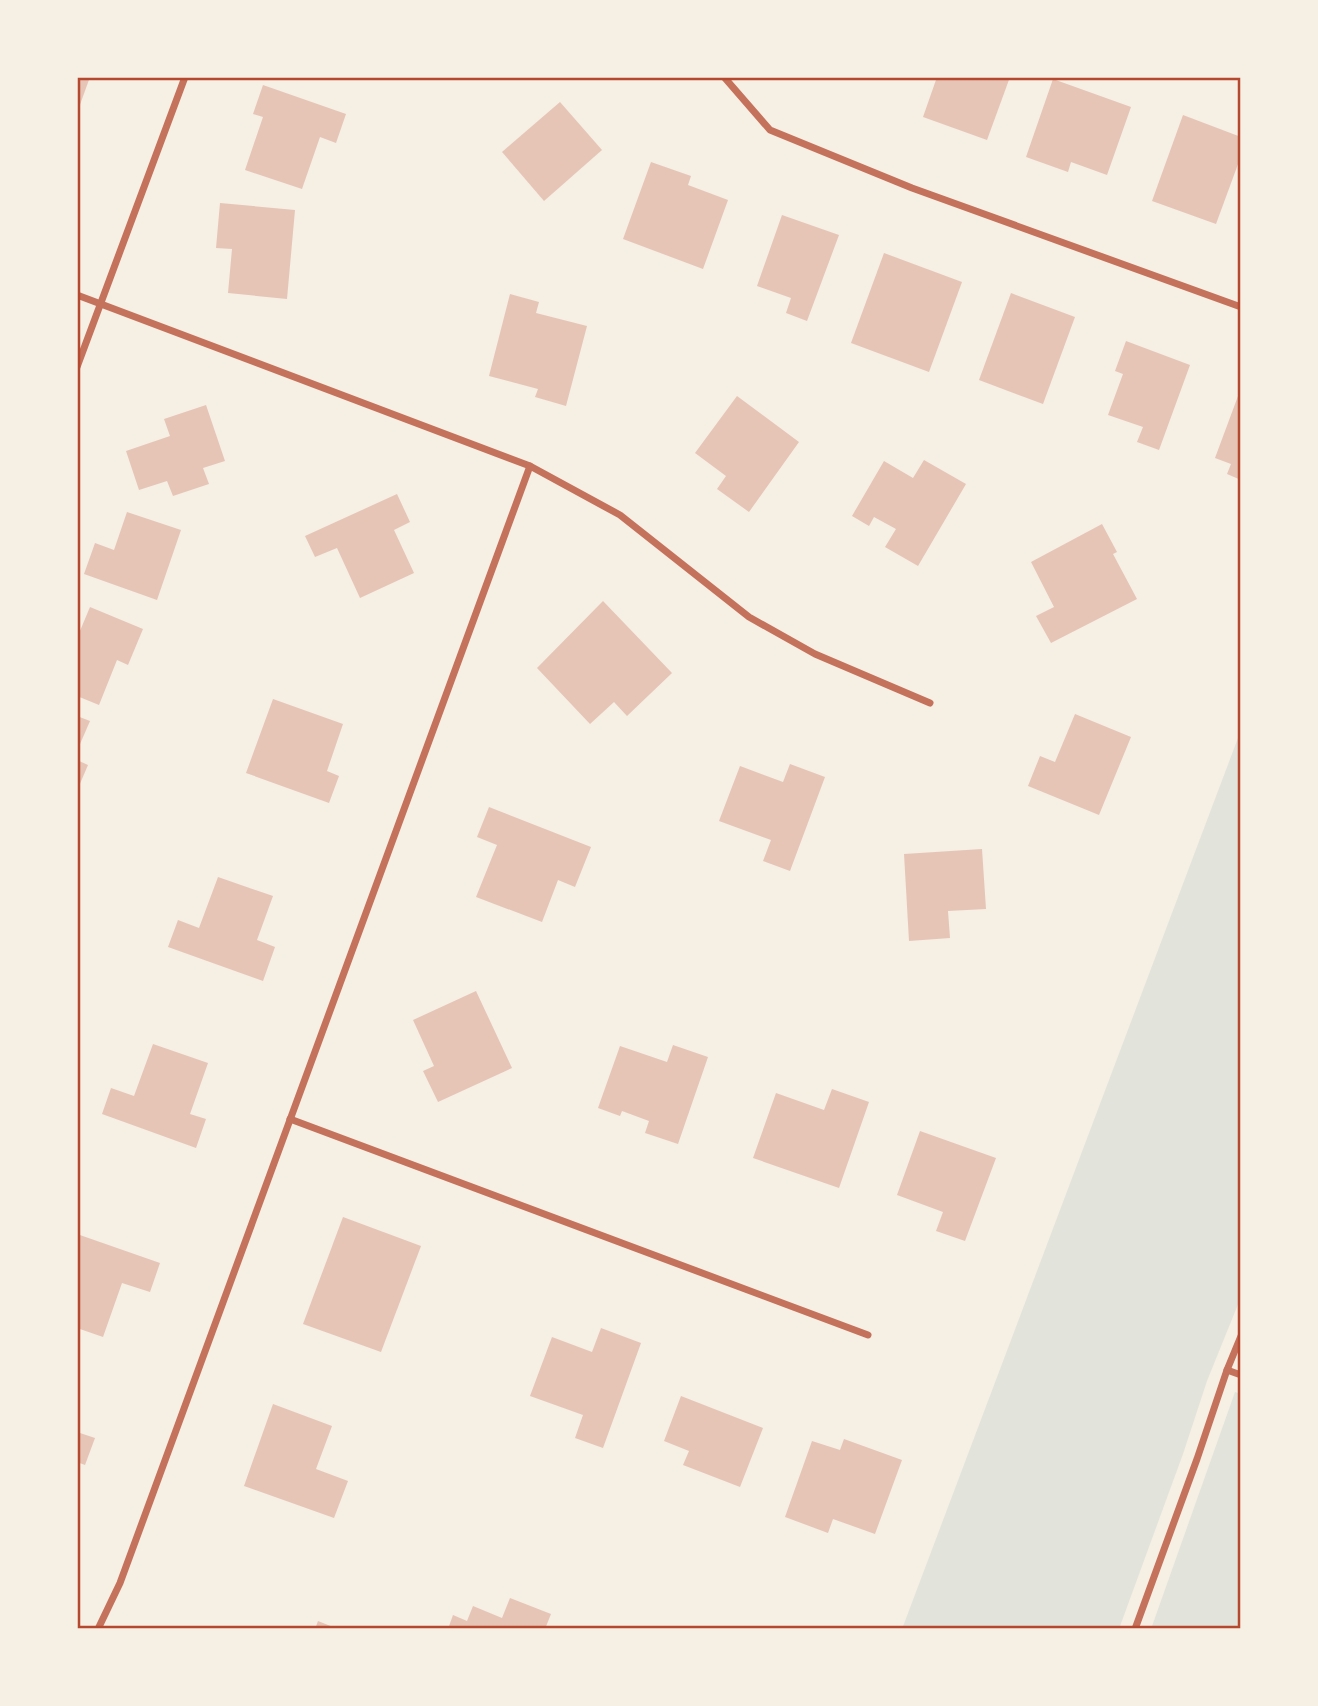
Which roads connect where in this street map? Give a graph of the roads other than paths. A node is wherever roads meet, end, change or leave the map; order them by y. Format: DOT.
graph roads {
  1 [pos="185,77"];
  2 [pos="724,77"];
  3 [pos="77,295"];
  4 [pos="100,304"];
  5 [pos="1241,307"];
  6 [pos="77,367"];
  7 [pos="530,466"];
  8 [pos="930,703"];
  9 [pos="290,1119"];
  10 [pos="868,1335"];
  11 [pos="1241,1336"];
  12 [pos="1227,1370"];
  13 [pos="1241,1375"];
  14 [pos="98,1629"];
  15 [pos="1135,1629"];
  1 -- 4 [label="street"];
  2 -- 5 [label="street"];
  3 -- 4 [label="street"];
  4 -- 6 [label="street"];
  4 -- 7 [label="street"];
  7 -- 8 [label="street"];
  7 -- 9 [label="street"];
  9 -- 10 [label="street"];
  9 -- 14 [label="street"];
  11 -- 12 [label="street"];
  12 -- 13 [label="street"];
  12 -- 15 [label="street"];
}
